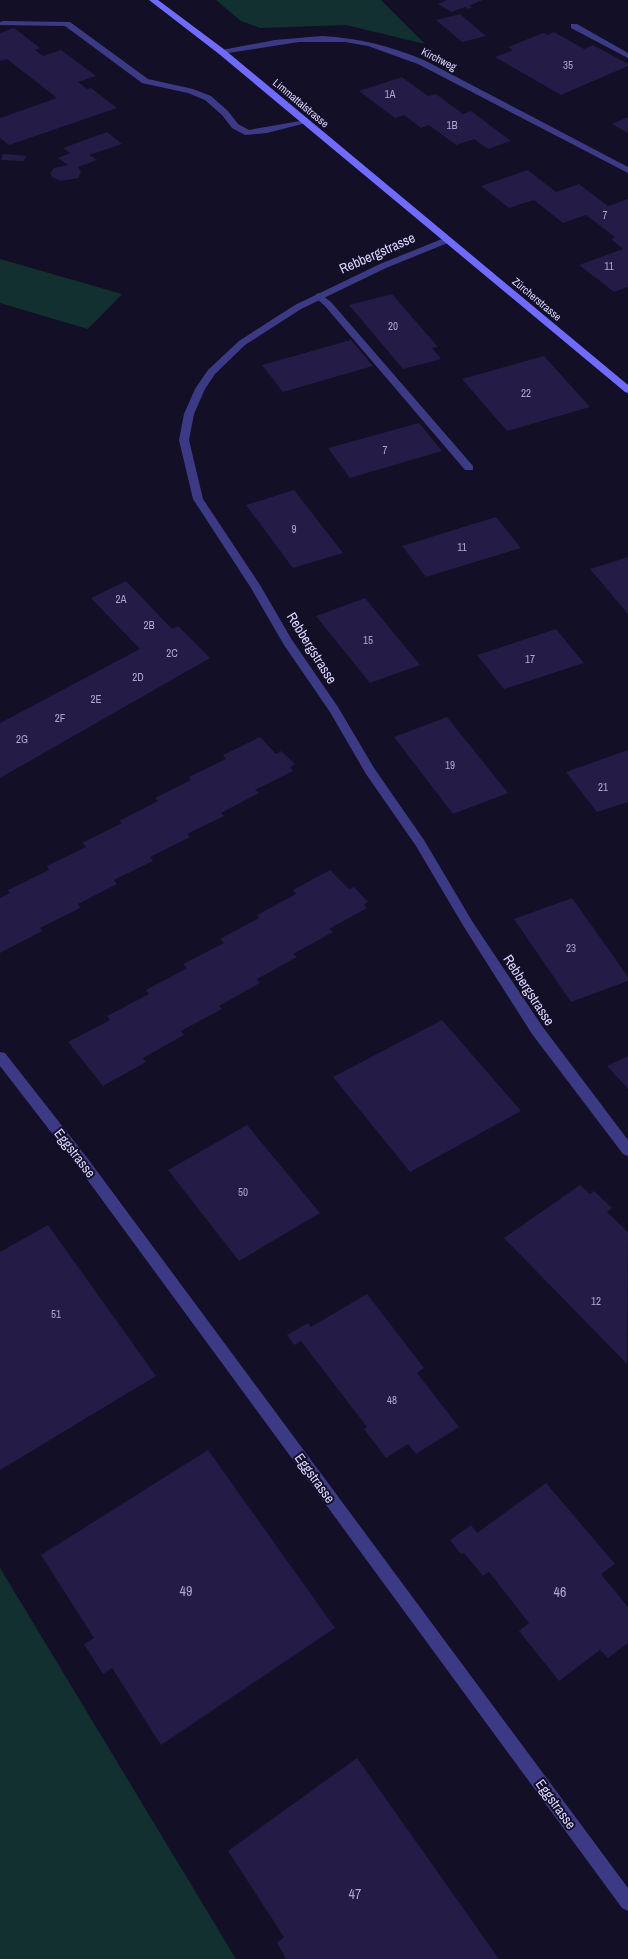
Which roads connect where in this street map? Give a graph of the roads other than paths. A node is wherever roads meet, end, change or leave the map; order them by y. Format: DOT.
graph roads {
  1 [pos="153,0"];
  2 [pos="3,23"];
  3 [pos="574,26"];
  4 [pos="222,52"];
  5 [pos="628,56"];
  6 [pos="306,122"];
  7 [pos="628,170"];
  8 [pos="431,227"];
  9 [pos="447,240"];
  10 [pos="319,296"];
  11 [pos="628,390"];
  12 [pos="469,468"];
  13 [pos="0,1057"];
  14 [pos="628,1150"];
  15 [pos="628,1902"];
  1 -- 4 [label="main road, Limmattalstrasse"];
  2 -- 6 [label="street"];
  3 -- 5 [label="street"];
  4 -- 6 [label="main road, Limmattalstrasse"];
  4 -- 7 [label="street, Kirchweg"];
  6 -- 8 [label="main road, Limmattalstrasse"];
  8 -- 9 [label="main road, Zürcherstrasse"];
  9 -- 10 [label="street, Rebbergstrasse"];
  9 -- 11 [label="main road, Zürcherstrasse"];
  10 -- 12 [label="street"];
  10 -- 14 [label="street, Rebbergstrasse"];
  13 -- 15 [label="street, Eggstrasse"];
}
